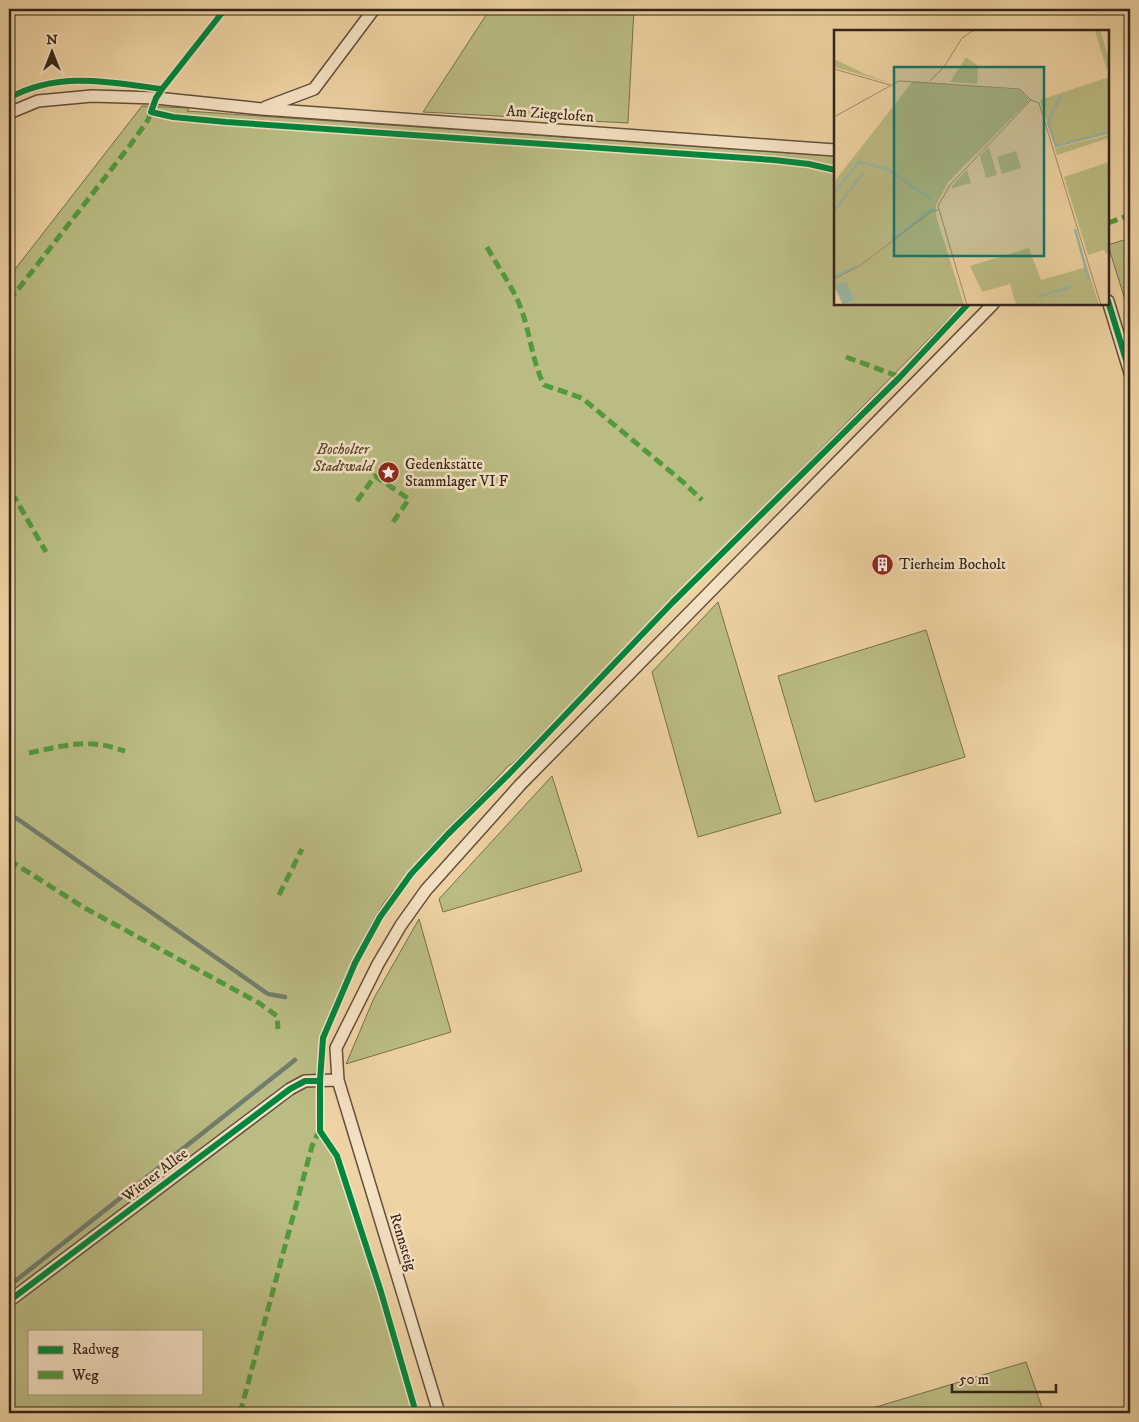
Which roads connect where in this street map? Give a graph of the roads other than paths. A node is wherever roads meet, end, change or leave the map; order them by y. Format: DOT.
graph roads {
  1 [pos="374,9"];
  2 [pos="314,89"];
  3 [pos="262,109"];
  4 [pos="9,112"];
  5 [pos="318,112"];
  6 [pos="834,150"];
  7 [pos="1109,304"];
  8 [pos="992,305"];
  9 [pos="1130,373"];
  10 [pos="338,1080"];
  11 [pos="9,1301"];
  12 [pos="440,1413"];
  1 -- 2 [label="street"];
  2 -- 3 [label="street"];
  2 -- 5 [label="street"];
  3 -- 4 [label="street, Am Ziegelofen"];
  3 -- 5 [label="street, Am Ziegelofen"];
  5 -- 6 [label="street, Am Ziegelofen"];
  7 -- 9 [label="street"];
  8 -- 10 [label="street"];
  10 -- 11 [label="street, Wiener Allee"];
  10 -- 12 [label="street, Rennsteig"];
}
